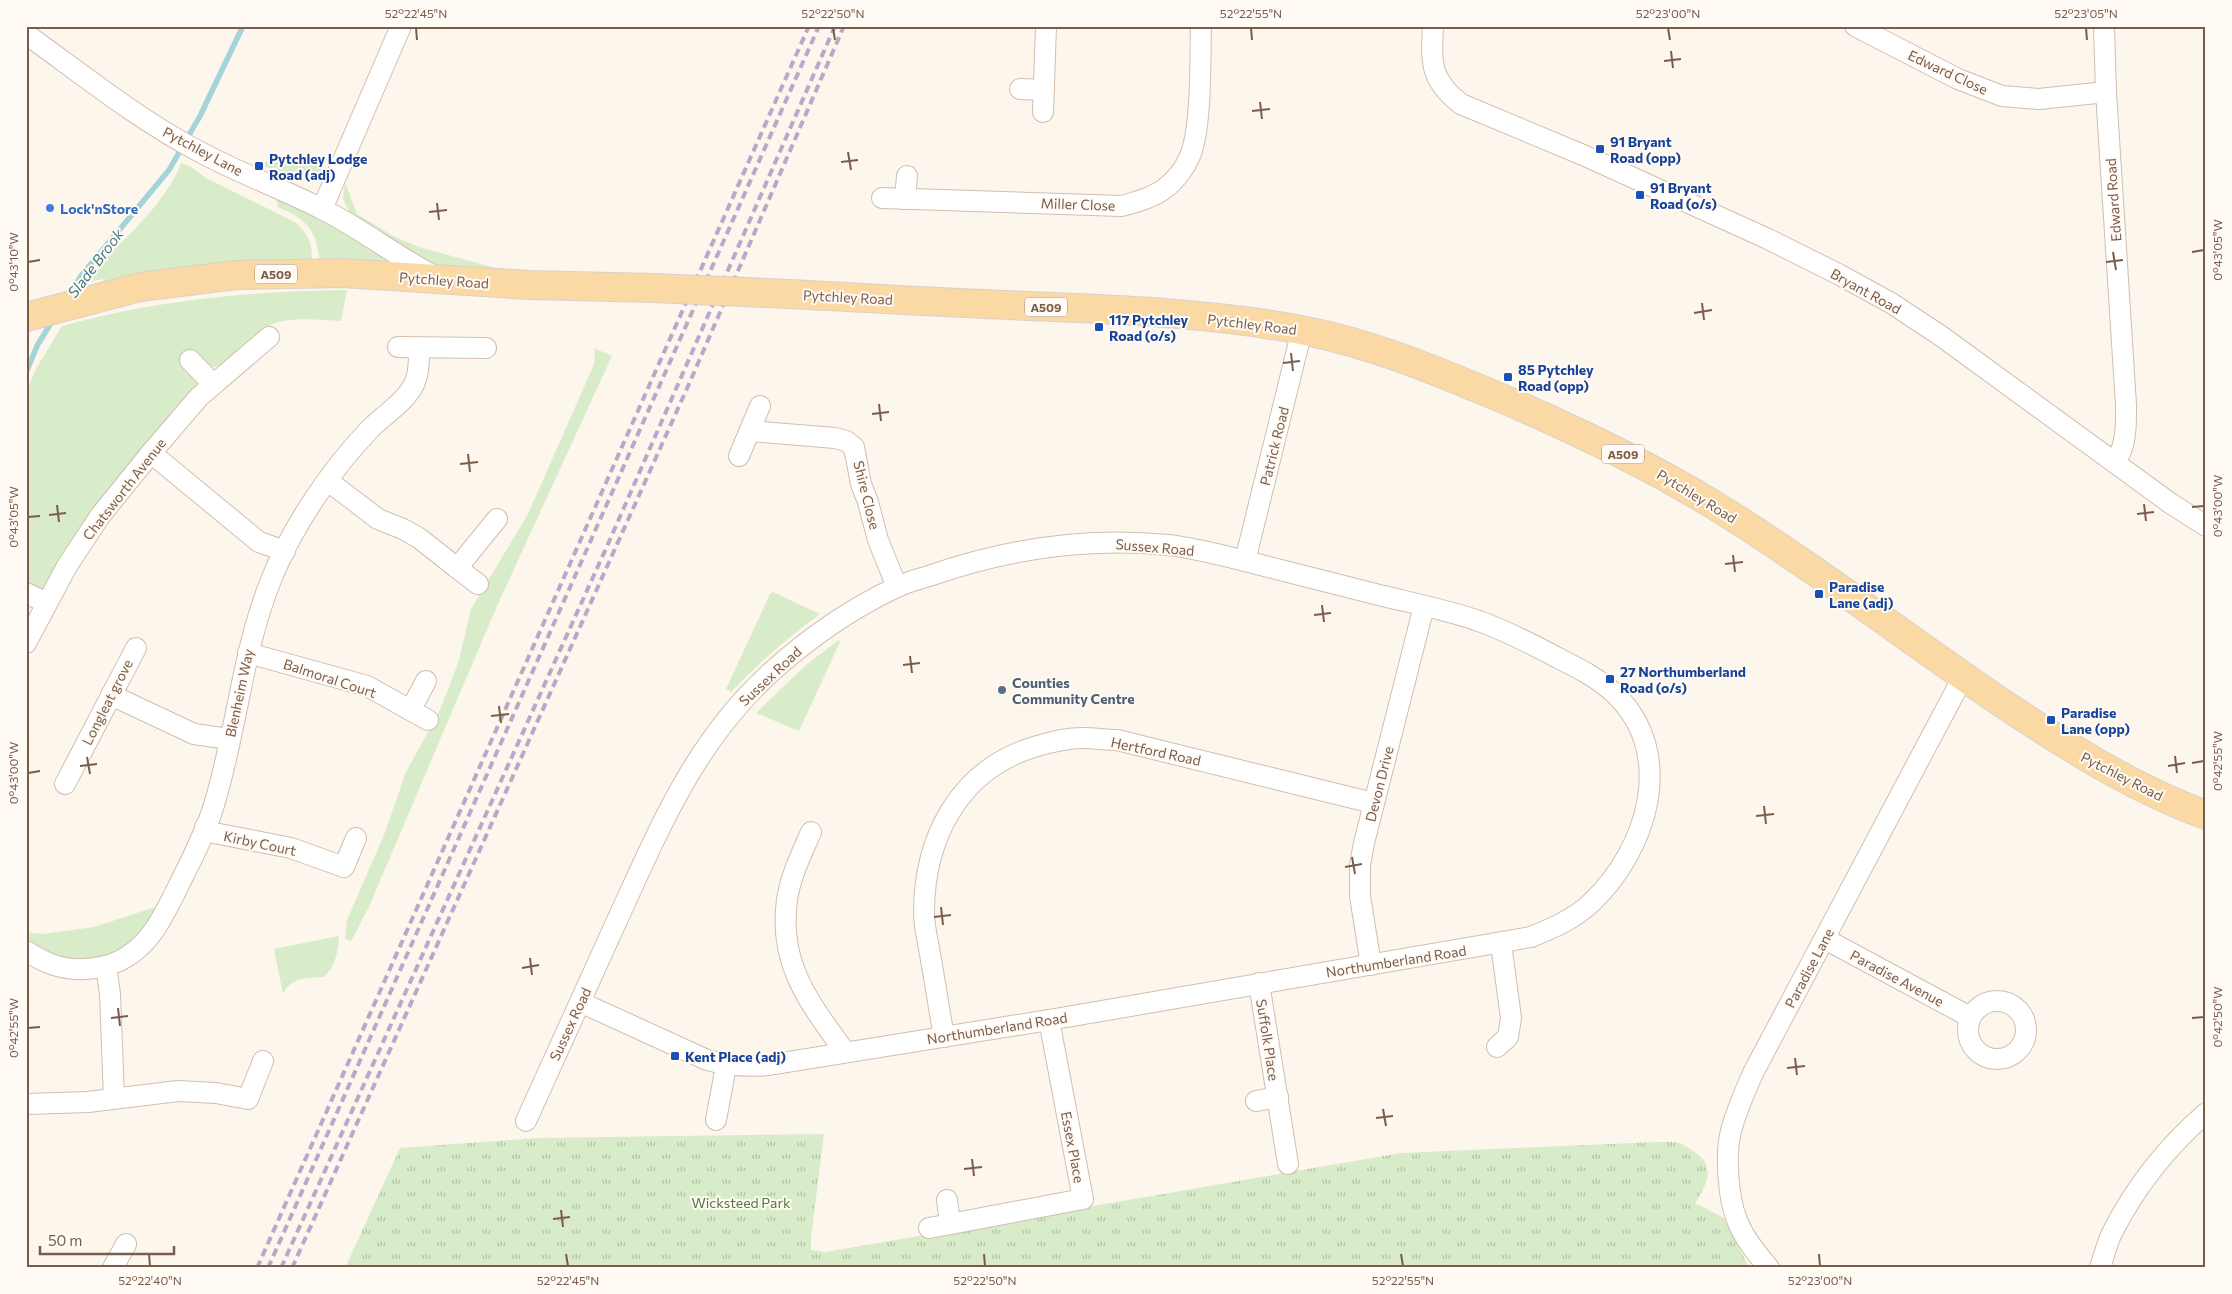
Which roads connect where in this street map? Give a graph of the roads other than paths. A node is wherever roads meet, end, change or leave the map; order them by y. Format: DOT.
graph roads {
  1 [pos="401,26"];
  2 [pos="1046,26"];
  3 [pos="1201,26"];
  4 [pos="1433,26"];
  5 [pos="1855,26"];
  6 [pos="2104,26"];
  7 [pos="26,34"];
  8 [pos="1020,89"];
  9 [pos="1044,90"];
  10 [pos="2106,92"];
  11 [pos="1043,112"];
  12 [pos="907,176"];
  13 [pos="882,198"];
  14 [pos="905,199"];
  15 [pos="322,209"];
  16 [pos="443,280"];
  17 [pos="26,317"];
  18 [pos="1302,330"];
  19 [pos="269,337"];
  20 [pos="398,347"];
  21 [pos="486,348"];
  22 [pos="419,349"];
  23 [pos="190,360"];
  24 [pos="213,384"];
  25 [pos="760,406"];
  26 [pos="750,431"];
  27 [pos="151,453"];
  28 [pos="739,456"];
  29 [pos="2115,462"];
  30 [pos="328,481"];
  31 [pos="497,519"];
  32 [pos="2206,526"];
  33 [pos="285,551"];
  34 [pos="1245,561"];
  35 [pos="457,568"];
  36 [pos="478,584"];
  37 [pos="897,587"];
  38 [pos="26,593"];
  39 [pos="47,603"];
  40 [pos="1424,606"];
  41 [pos="26,643"];
  42 [pos="136,648"];
  43 [pos="248,653"];
  44 [pos="1963,677"];
  45 [pos="426,681"];
  46 [pos="111,695"];
  47 [pos="410,709"];
  48 [pos="428,720"];
  49 [pos="229,739"];
  50 [pos="65,784"];
  51 [pos="1374,804"];
  52 [pos="2206,815"];
  53 [pos="205,827"];
  54 [pos="811,832"];
  55 [pos="356,838"];
  56 [pos="1824,939"];
  57 [pos="1501,944"];
  58 [pos="26,951"];
  59 [pos="1371,965"];
  60 [pos="106,966"];
  61 [pos="1259,984"];
  62 [pos="580,1002"];
  63 [pos="1970,1017"];
  64 [pos="1049,1020"];
  65 [pos="944,1037"];
  66 [pos="1497,1047"];
  67 [pos="844,1052"];
  68 [pos="263,1062"];
  69 [pos="726,1066"];
  70 [pos="114,1098"];
  71 [pos="1278,1098"];
  72 [pos="1256,1101"];
  73 [pos="26,1104"];
  74 [pos="2206,1113"];
  75 [pos="716,1120"];
  76 [pos="526,1121"];
  77 [pos="1288,1164"];
  78 [pos="946,1200"];
  79 [pos="950,1224"];
  80 [pos="930,1228"];
  81 [pos="126,1244"];
  82 [pos="113,1268"];
  83 [pos="1769,1268"];
  84 [pos="2100,1268"];
  1 -- 15 [label="street"];
  2 -- 9 [label="street"];
  3 -- 14 [label="street, Miller Close"];
  4 -- 29 [label="street, Bryant Road"];
  5 -- 10 [label="street, Edward Close"];
  6 -- 10 [label="street, Edward Road"];
  7 -- 15 [label="street, Pytchley Lane"];
  8 -- 9 [label="street"];
  9 -- 11 [label="street"];
  10 -- 29 [label="street, Edward Road"];
  12 -- 14 [label="street"];
  13 -- 14 [label="street, Miller Close"];
  15 -- 16 [label="street, Pytchley Lane"];
  16 -- 17 [label="main road, Pytchley Road / A509"];
  16 -- 18 [label="main road, Pytchley Road / A509, bridge"];
  18 -- 34 [label="street, Patrick Road"];
  18 -- 44 [label="main road, Pytchley Road / A509"];
  19 -- 24 [label="street, Chatsworth Avenue"];
  20 -- 22 [label="street"];
  21 -- 22 [label="street"];
  22 -- 30 [label="street, Blenheim Way"];
  23 -- 24 [label="street"];
  24 -- 27 [label="street, Chatsworth Avenue"];
  25 -- 26 [label="street"];
  26 -- 28 [label="street"];
  26 -- 37 [label="street, Shire Close"];
  27 -- 33 [label="street"];
  27 -- 39 [label="street, Chatsworth Avenue"];
  29 -- 32 [label="street, Bryant Road"];
  30 -- 33 [label="street, Blenheim Way"];
  30 -- 35 [label="street"];
  31 -- 35 [label="street"];
  33 -- 43 [label="street, Blenheim Way"];
  34 -- 37 [label="street, Sussex Road"];
  34 -- 40 [label="street, Northumberland Road"];
  35 -- 36 [label="street"];
  37 -- 62 [label="street, Sussex Road"];
  38 -- 39 [label="street"];
  39 -- 41 [label="street, Chatsworth Avenue"];
  40 -- 51 [label="street, Devon Drive"];
  40 -- 57 [label="street, Northumberland Road"];
  42 -- 46 [label="street, Longleat grove"];
  43 -- 47 [label="street, Balmoral Court"];
  43 -- 49 [label="street, Blenheim Way"];
  44 -- 52 [label="main road, Pytchley Road / A509"];
  44 -- 56 [label="street, Paradise Lane"];
  45 -- 47 [label="street"];
  46 -- 49 [label="street, Longleat grove"];
  46 -- 50 [label="street, Longleat grove"];
  47 -- 48 [label="street, Balmoral Court"];
  49 -- 53 [label="street, Blenheim Way"];
  51 -- 59 [label="street, Devon Drive"];
  51 -- 65 [label="street, Hertford Road"];
  53 -- 55 [label="street, Kirby Court"];
  53 -- 60 [label="street, Blenheim Way"];
  54 -- 67 [label="street"];
  56 -- 63 [label="street, Paradise Avenue"];
  56 -- 83 [label="street, Paradise Lane"];
  57 -- 59 [label="street, Northumberland Road"];
  57 -- 66 [label="street"];
  58 -- 60 [label="street, Blenheim Way"];
  59 -- 61 [label="street, Northumberland Road"];
  60 -- 70 [label="street"];
  61 -- 64 [label="street, Northumberland Road"];
  61 -- 71 [label="street, Suffolk Place"];
  62 -- 69 [label="street, Northumberland Road"];
  62 -- 76 [label="street, Sussex Road"];
  64 -- 65 [label="street, Northumberland Road"];
  64 -- 79 [label="street, Essex Place"];
  65 -- 67 [label="street, Northumberland Road"];
  67 -- 69 [label="street, Northumberland Road"];
  68 -- 70 [label="street"];
  69 -- 75 [label="street"];
  70 -- 73 [label="street"];
  71 -- 72 [label="street, Suffolk Place"];
  71 -- 77 [label="street, Suffolk Place"];
  74 -- 84 [label="street"];
  78 -- 79 [label="street"];
  79 -- 80 [label="street, Essex Place"];
  81 -- 82 [label="street"];
}
